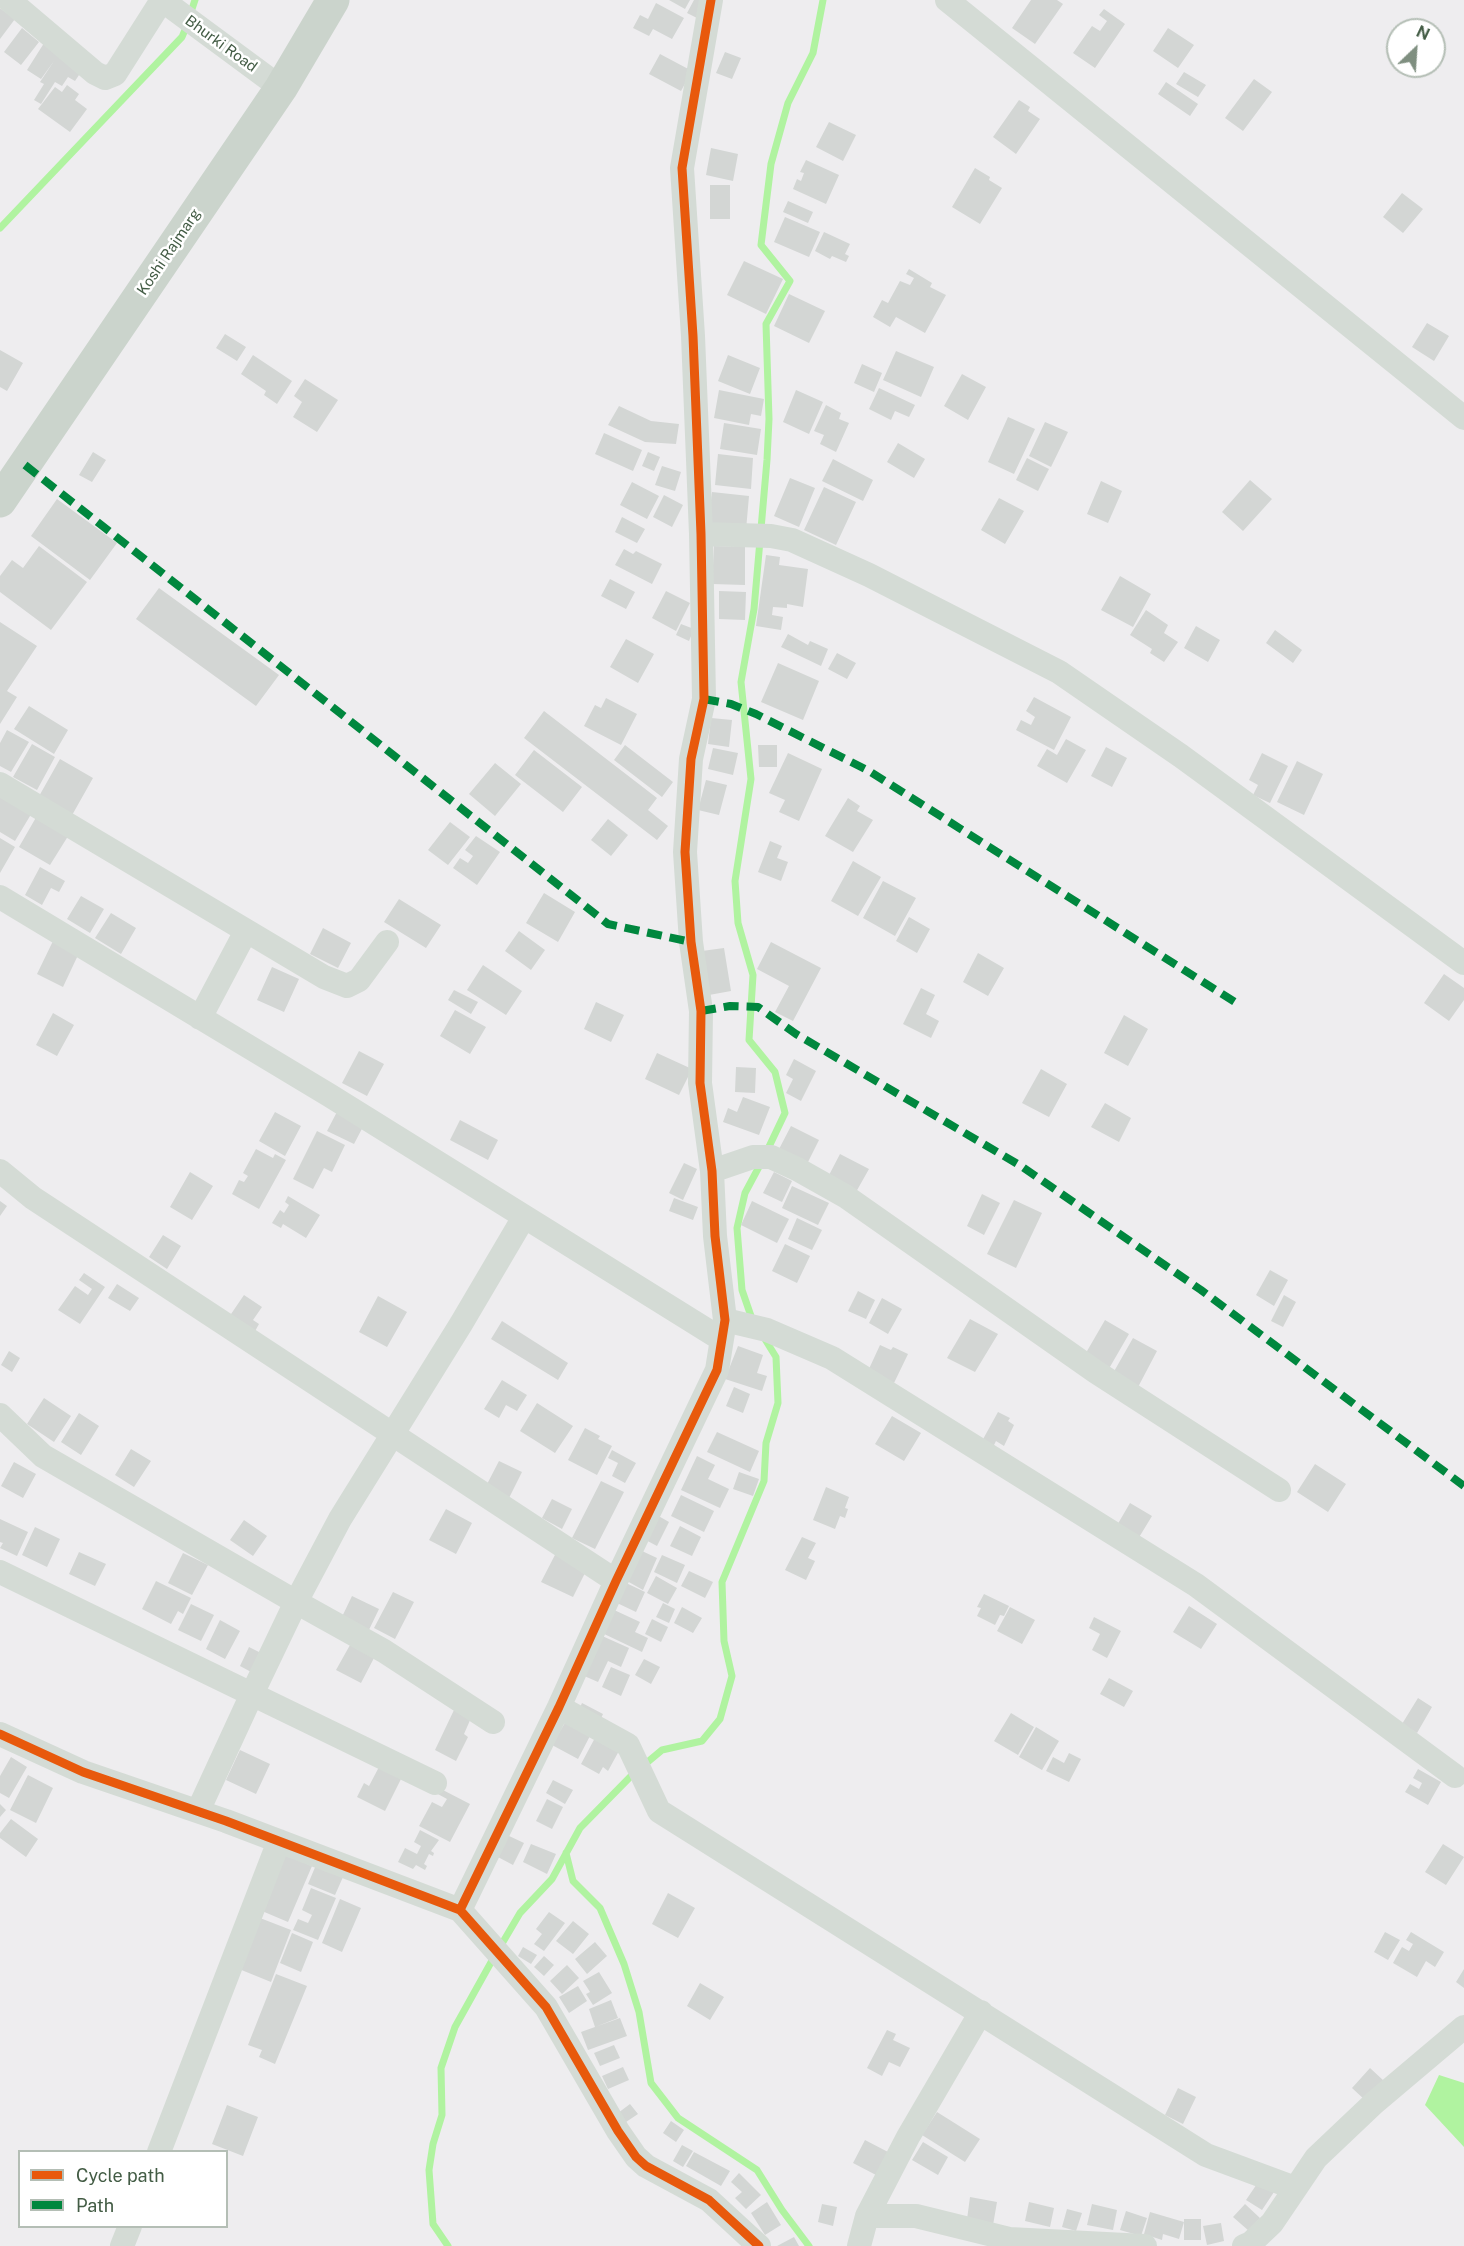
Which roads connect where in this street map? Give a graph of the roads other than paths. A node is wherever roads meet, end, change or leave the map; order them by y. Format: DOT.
graph roads {
  1 [pos="9,0"];
  2 [pos="333,0"];
  3 [pos="711,0"];
  4 [pos="947,0"];
  5 [pos="165,3"];
  6 [pos="281,88"];
  7 [pos="1464,418"];
  8 [pos="0,501"];
  9 [pos="701,534"];
  10 [pos="0,784"];
  11 [pos="0,897"];
  12 [pos="246,931"];
  13 [pos="387,942"];
  14 [pos="1464,963"];
  15 [pos="200,1018"];
  16 [pos="0,1171"];
  17 [pos="712,1171"];
  18 [pos="524,1217"];
  19 [pos="740,1328"];
  20 [pos="0,1415"];
  21 [pos="392,1434"];
  22 [pos="1279,1490"];
  23 [pos="0,1572"];
  24 [pos="616,1581"];
  25 [pos="296,1602"];
  26 [pos="252,1694"];
  27 [pos="559,1707"];
  28 [pos="493,1722"];
  29 [pos="0,1734"];
  30 [pos="1455,1776"];
  31 [pos="435,1783"];
  32 [pos="198,1811"];
  33 [pos="279,1841"];
  34 [pos="460,1910"];
  35 [pos="981,2012"];
  36 [pos="1464,2027"];
  37 [pos="159,2150"];
  38 [pos="1295,2188"];
  39 [pos="867,2216"];
  40 [pos="129,2228"];
  41 [pos="122,2246"];
  42 [pos="759,2246"];
  43 [pos="859,2246"];
  44 [pos="1145,2246"];
  45 [pos="1244,2246"];
  1 -- 5 [label="street"];
  2 -- 6 [label="main road, Koshi Rajmarg"];
  3 -- 9 [label="street"];
  4 -- 7 [label="street"];
  5 -- 6 [label="street, Bhurki Road"];
  6 -- 8 [label="main road, Koshi Rajmarg"];
  9 -- 14 [label="street"];
  9 -- 17 [label="street"];
  10 -- 12 [label="street"];
  11 -- 15 [label="street"];
  12 -- 13 [label="street"];
  12 -- 15 [label="street"];
  15 -- 18 [label="street"];
  16 -- 21 [label="street"];
  17 -- 19 [label="street"];
  17 -- 22 [label="street"];
  18 -- 19 [label="street"];
  18 -- 21 [label="street"];
  19 -- 24 [label="street"];
  19 -- 30 [label="street"];
  20 -- 25 [label="street"];
  21 -- 24 [label="street"];
  21 -- 25 [label="street"];
  23 -- 26 [label="street"];
  24 -- 27 [label="street"];
  25 -- 26 [label="street"];
  25 -- 28 [label="street"];
  26 -- 31 [label="street"];
  26 -- 32 [label="street"];
  27 -- 34 [label="street"];
  27 -- 35 [label="street"];
  29 -- 32 [label="street"];
  32 -- 33 [label="street"];
  33 -- 34 [label="street"];
  33 -- 37 [label="street"];
  34 -- 42 [label="street"];
  35 -- 38 [label="street"];
  35 -- 39 [label="street"];
  36 -- 38 [label="street"];
  38 -- 45 [label="street"];
  39 -- 43 [label="street"];
  39 -- 44 [label="street"];
  40 -- 41 [label="street"];
}
